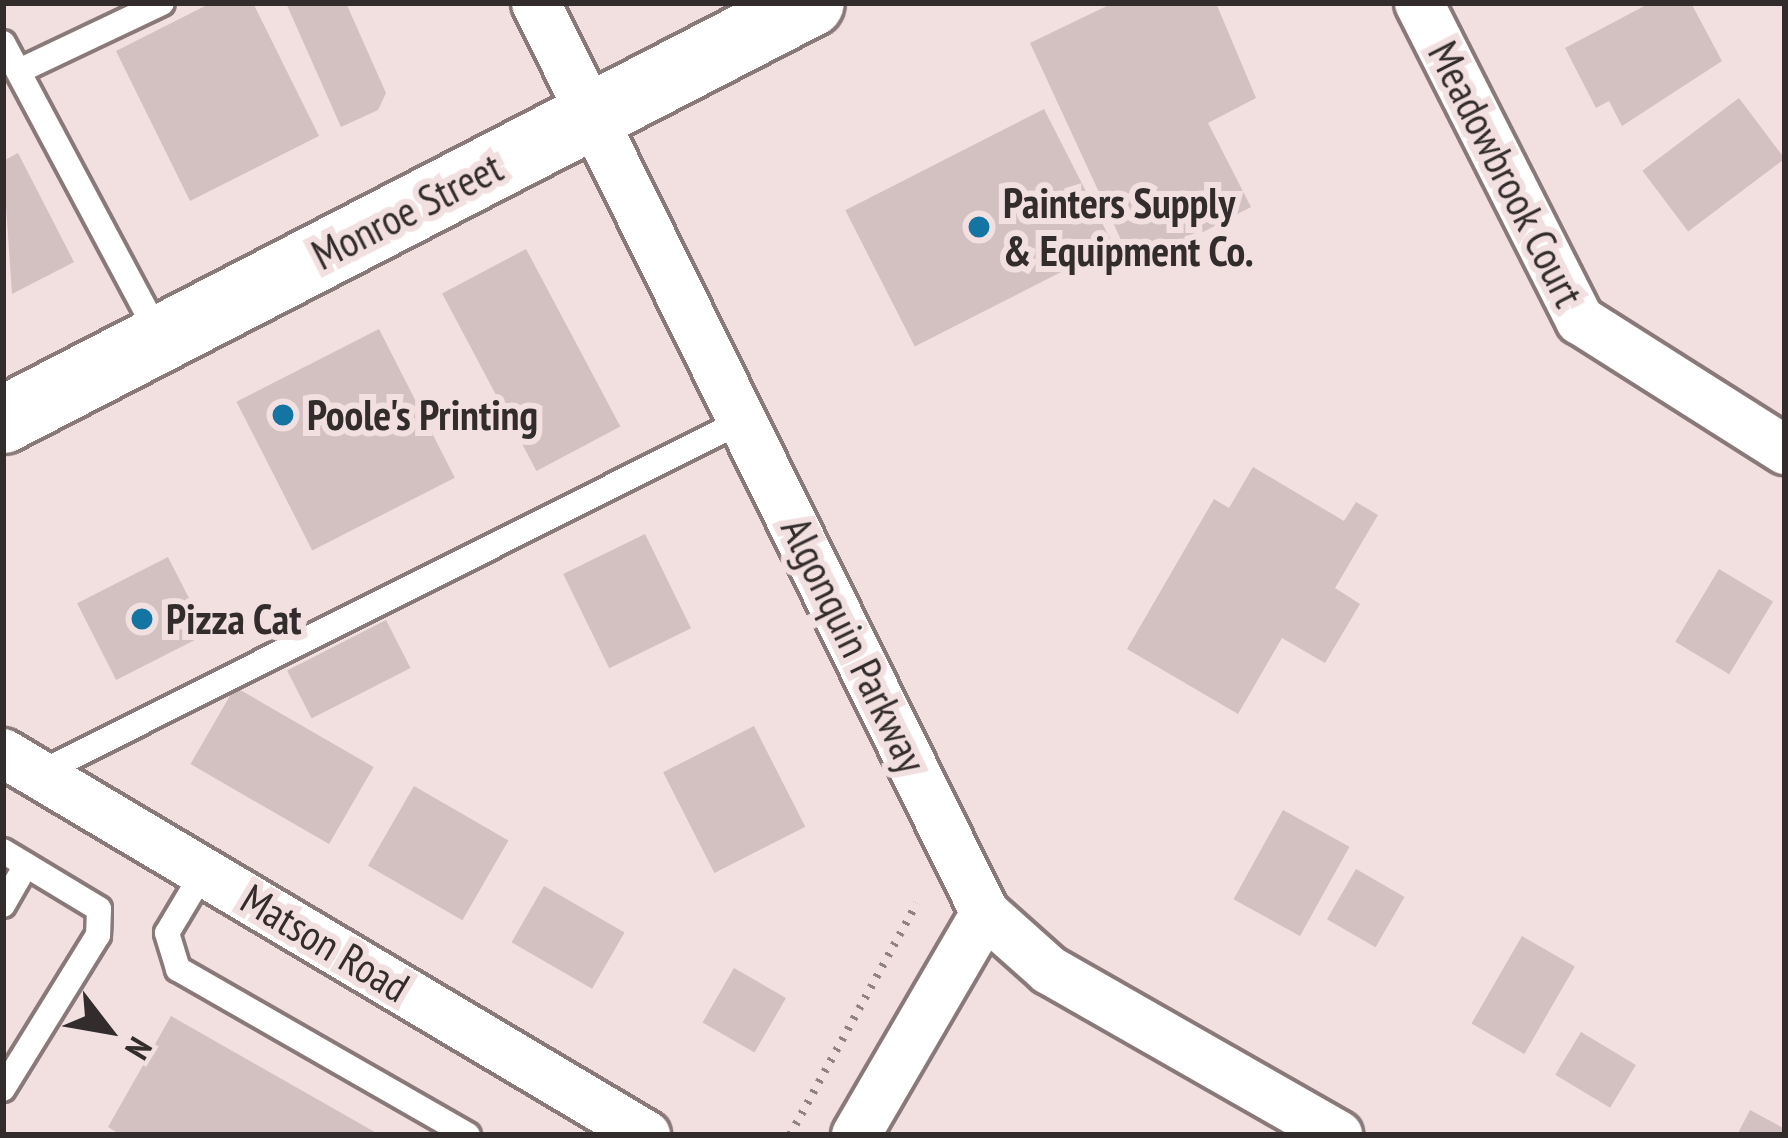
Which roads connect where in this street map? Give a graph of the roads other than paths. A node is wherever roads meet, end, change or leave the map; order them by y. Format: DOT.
graph roads {
  1 [pos="162,3"];
  2 [pos="536,3"];
  3 [pos="811,3"];
  4 [pos="1419,3"];
  5 [pos="3,43"];
  6 [pos="19,71"];
  7 [pos="592,114"];
  8 [pos="161,338"];
  9 [pos="4,418"];
  10 [pos="744,420"];
  11 [pos="1785,450"];
  12 [pos="21,763"];
  13 [pos="3,851"];
  14 [pos="26,865"];
  15 [pos="204,871"];
  16 [pos="3,905"];
  17 [pos="986,913"];
  18 [pos="3,1089"];
  19 [pos="468,1135"];
  20 [pos="646,1135"];
  21 [pos="856,1135"];
  22 [pos="1338,1135"];
  1 -- 6 [label="lane"];
  2 -- 7 [label="street, Algonquin Parkway"];
  3 -- 7 [label="main road, Monroe Street"];
  4 -- 11 [label="street, Meadowbrook Court"];
  5 -- 6 [label="lane"];
  6 -- 8 [label="lane"];
  7 -- 8 [label="main road, Monroe Street"];
  7 -- 10 [label="street, Algonquin Parkway"];
  8 -- 9 [label="main road, Monroe Street"];
  10 -- 12 [label="lane"];
  10 -- 17 [label="street, Algonquin Parkway"];
  12 -- 15 [label="street, Matson Road"];
  13 -- 14 [label="lane"];
  14 -- 16 [label="lane"];
  14 -- 18 [label="lane"];
  15 -- 19 [label="lane"];
  15 -- 20 [label="street, Matson Road"];
  17 -- 21 [label="street"];
  17 -- 22 [label="street, Algonquin Parkway"];
}
